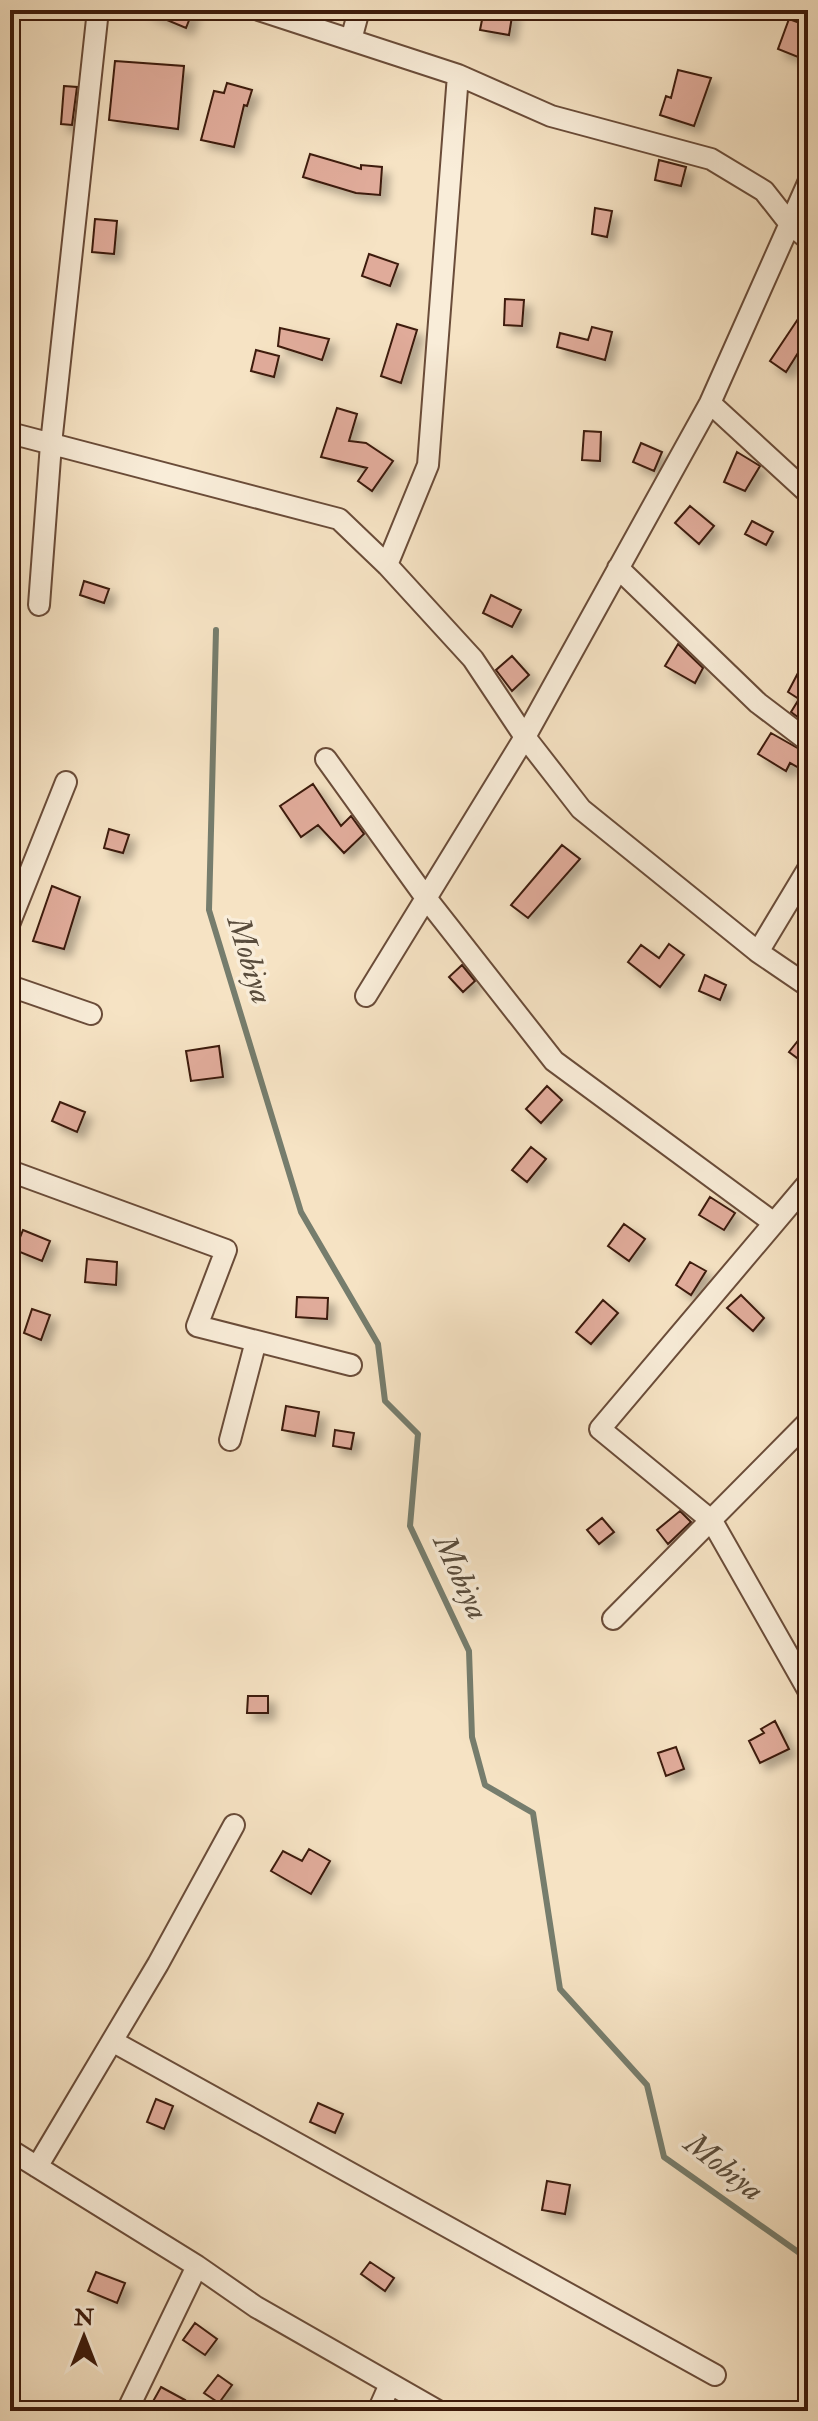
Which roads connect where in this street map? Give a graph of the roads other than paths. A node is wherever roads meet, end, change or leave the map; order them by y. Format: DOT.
graph roads {
  1 [pos="98,10"];
  2 [pos="259,10"];
  3 [pos="359,10"];
  4 [pos="351,40"];
  5 [pos="458,75"];
  6 [pos="808,183"];
  7 [pos="790,224"];
  8 [pos="808,239"];
  9 [pos="710,403"];
  10 [pos="10,433"];
  11 [pos="51,444"];
  12 [pos="808,493"];
  13 [pos="387,565"];
  14 [pos="618,568"];
  15 [pos="39,605"];
  16 [pos="525,737"];
  17 [pos="808,741"];
  18 [pos="326,759"];
  19 [pos="66,782"];
  20 [pos="808,869"];
  21 [pos="426,898"];
  22 [pos="10,922"];
  23 [pos="758,952"];
  24 [pos="10,986"];
  25 [pos="808,986"];
  26 [pos="366,996"];
  27 [pos="91,1014"];
  28 [pos="10,1171"];
  29 [pos="808,1183"];
  30 [pos="774,1223"];
  31 [pos="256,1341"];
  32 [pos="351,1365"];
  33 [pos="808,1422"];
  34 [pos="230,1440"];
  35 [pos="712,1521"];
  36 [pos="613,1619"];
  37 [pos="808,1690"];
  38 [pos="234,1825"];
  39 [pos="112,2041"];
  40 [pos="10,2150"];
  41 [pos="37,2167"];
  42 [pos="197,2266"];
  43 [pos="715,2375"];
  44 [pos="390,2384"];
  45 [pos="127,2411"];
  46 [pos="378,2411"];
  47 [pos="438,2411"];
  1 -- 11 [label="street"];
  2 -- 4 [label="street"];
  3 -- 4 [label="street"];
  4 -- 5 [label="street"];
  5 -- 7 [label="street"];
  5 -- 13 [label="street"];
  6 -- 7 [label="street"];
  7 -- 8 [label="street"];
  7 -- 9 [label="street"];
  9 -- 12 [label="street"];
  9 -- 14 [label="street"];
  10 -- 11 [label="street"];
  11 -- 13 [label="street"];
  11 -- 15 [label="street"];
  13 -- 16 [label="street"];
  14 -- 16 [label="street"];
  14 -- 17 [label="street"];
  16 -- 21 [label="street"];
  16 -- 23 [label="street"];
  18 -- 21 [label="street"];
  19 -- 22 [label="street"];
  20 -- 23 [label="street"];
  21 -- 26 [label="street"];
  21 -- 30 [label="street"];
  23 -- 25 [label="street"];
  24 -- 27 [label="street"];
  28 -- 31 [label="street"];
  29 -- 30 [label="street"];
  30 -- 35 [label="street"];
  31 -- 32 [label="street"];
  31 -- 34 [label="street"];
  33 -- 35 [label="street"];
  35 -- 36 [label="street"];
  35 -- 37 [label="street"];
  38 -- 39 [label="street"];
  39 -- 41 [label="street"];
  39 -- 43 [label="street"];
  40 -- 41 [label="street"];
  41 -- 42 [label="street"];
  42 -- 44 [label="street"];
  42 -- 45 [label="street"];
  44 -- 46 [label="street"];
  44 -- 47 [label="street"];
}
